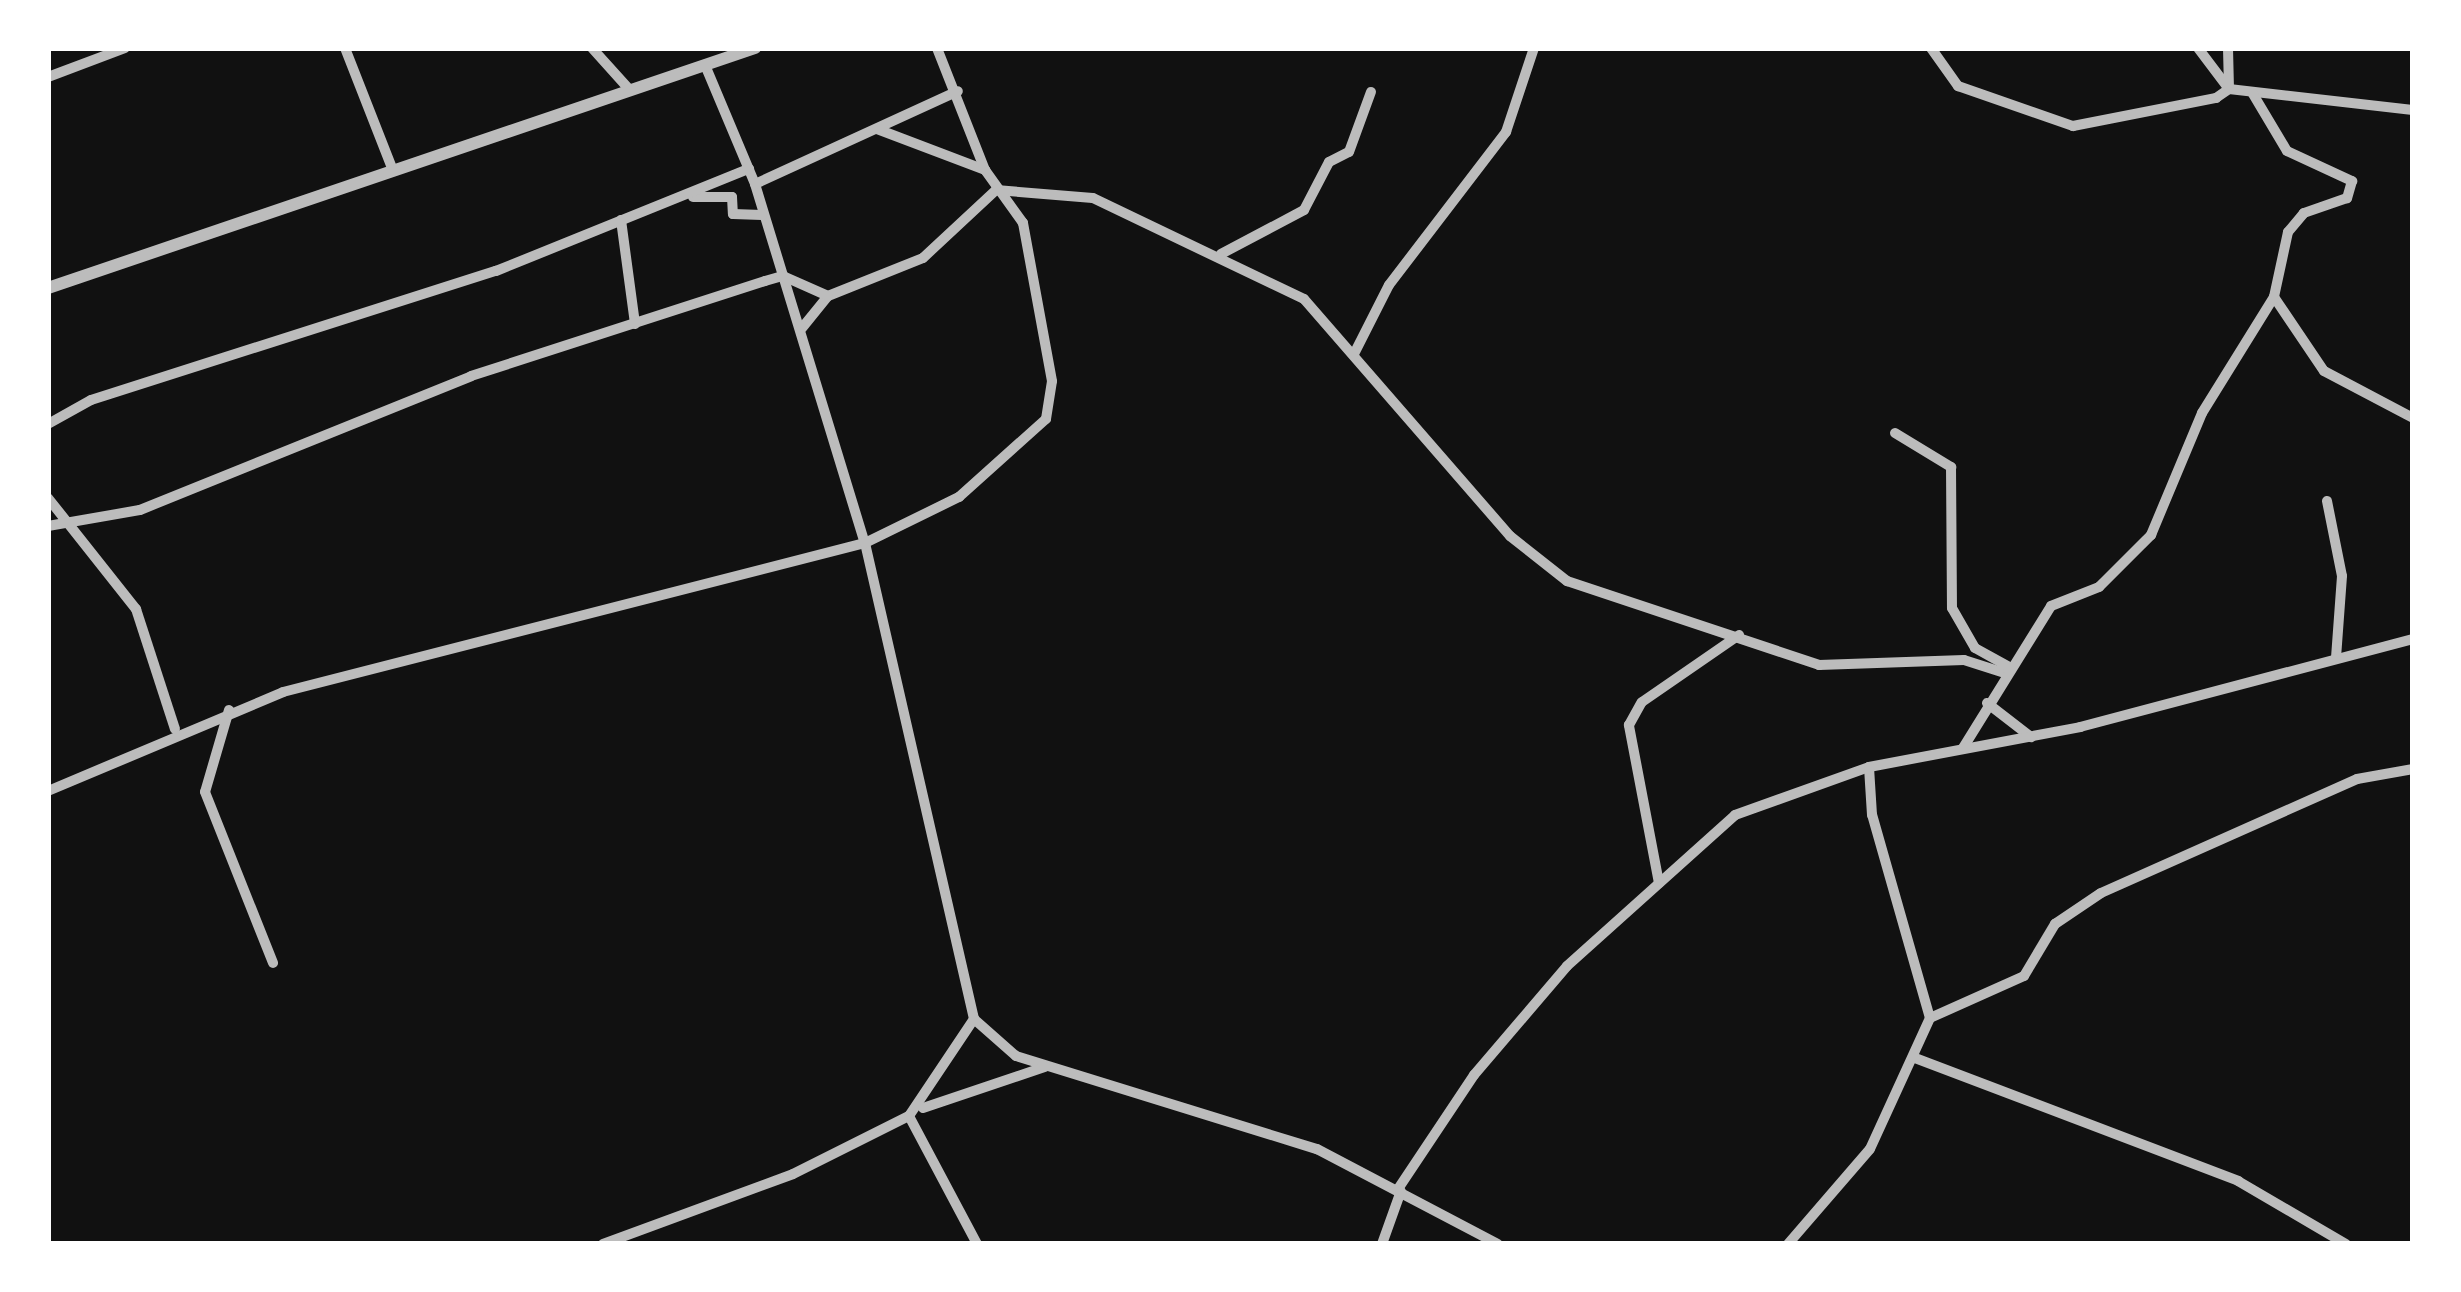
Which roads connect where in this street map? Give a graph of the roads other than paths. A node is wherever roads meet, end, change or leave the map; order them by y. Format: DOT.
graph roads {
  1 [pos="124,48"];
  2 [pos="345,48"];
  3 [pos="592,48"];
  4 [pos="755,48"];
  5 [pos="937,48"];
  6 [pos="1534,48"];
  7 [pos="1931,48"];
  8 [pos="2198,48"];
  9 [pos="2228,48"];
  10 [pos="705,65"];
  11 [pos="48,77"];
  12 [pos="628,88"];
  13 [pos="2229,89"];
  14 [pos="958,91"];
  15 [pos="1371,92"];
  16 [pos="2253,94"];
  17 [pos="2413,110"];
  18 [pos="876,129"];
  19 [pos="392,168"];
  20 [pos="749,169"];
  21 [pos="985,170"];
  22 [pos="755,184"];
  23 [pos="996,190"];
  24 [pos="680,199"];
  25 [pos="762,215"];
  26 [pos="621,220"];
  27 [pos="1221,254"];
  28 [pos="782,276"];
  29 [pos="48,288"];
  30 [pos="827,296"];
  31 [pos="2274,297"];
  32 [pos="635,324"];
  33 [pos="802,328"];
  34 [pos="1354,354"];
  35 [pos="2413,418"];
  36 [pos="48,424"];
  37 [pos="1895,433"];
  38 [pos="48,498"];
  39 [pos="2327,501"];
  40 [pos="71,516"];
  41 [pos="48,526"];
  42 [pos="865,543"];
  43 [pos="1739,635"];
  44 [pos="2413,639"];
  45 [pos="2336,658"];
  46 [pos="2010,671"];
  47 [pos="1987,703"];
  48 [pos="229,710"];
  49 [pos="176,729"];
  50 [pos="2031,737"];
  51 [pos="1963,748"];
  52 [pos="1869,767"];
  53 [pos="2413,769"];
  54 [pos="48,791"];
  55 [pos="1659,884"];
  56 [pos="272,963"];
  57 [pos="974,1018"];
  58 [pos="1930,1018"];
  59 [pos="1915,1058"];
  60 [pos="1045,1067"];
  61 [pos="914,1112"];
  62 [pos="1400,1190"];
  63 [pos="603,1244"];
  64 [pos="977,1244"];
  65 [pos="1382,1244"];
  66 [pos="1498,1244"];
  67 [pos="1788,1244"];
  68 [pos="2346,1244"];
  1 -- 11 [label="street"];
  2 -- 19 [label="street"];
  3 -- 12 [label="street"];
  4 -- 10 [label="street"];
  5 -- 14 [label="street"];
  6 -- 34 [label="street"];
  7 -- 13 [label="street"];
  8 -- 13 [label="street"];
  9 -- 13 [label="street"];
  10 -- 12 [label="street"];
  10 -- 20 [label="street"];
  12 -- 19 [label="street"];
  13 -- 16 [label="street"];
  14 -- 18 [label="street"];
  14 -- 21 [label="street"];
  15 -- 27 [label="street"];
  16 -- 17 [label="street"];
  16 -- 31 [label="street"];
  18 -- 21 [label="street"];
  18 -- 22 [label="street"];
  19 -- 29 [label="street"];
  20 -- 22 [label="street"];
  20 -- 24 [label="street"];
  21 -- 23 [label="street"];
  22 -- 25 [label="street"];
  23 -- 27 [label="street"];
  23 -- 30 [label="street"];
  23 -- 42 [label="street"];
  24 -- 25 [label="street"];
  24 -- 26 [label="street"];
  25 -- 28 [label="street"];
  26 -- 32 [label="street"];
  26 -- 36 [label="street"];
  27 -- 34 [label="street"];
  28 -- 30 [label="street"];
  28 -- 32 [label="street"];
  28 -- 33 [label="street"];
  30 -- 33 [label="street"];
  31 -- 35 [label="street"];
  31 -- 46 [label="street"];
  32 -- 40 [label="street"];
  33 -- 42 [label="street"];
  34 -- 43 [label="street"];
  37 -- 46 [label="street"];
  38 -- 40 [label="street"];
  39 -- 45 [label="street"];
  40 -- 41 [label="street"];
  40 -- 49 [label="street"];
  42 -- 48 [label="street"];
  42 -- 57 [label="street"];
  43 -- 46 [label="street"];
  43 -- 55 [label="street"];
  44 -- 45 [label="street"];
  45 -- 50 [label="street"];
  46 -- 47 [label="street"];
  47 -- 50 [label="street"];
  47 -- 51 [label="street"];
  48 -- 49 [label="street"];
  48 -- 56 [label="street"];
  49 -- 54 [label="street"];
  50 -- 51 [label="street"];
  51 -- 52 [label="street"];
  52 -- 55 [label="street"];
  52 -- 58 [label="street"];
  53 -- 58 [label="street"];
  55 -- 62 [label="street"];
  57 -- 60 [label="street"];
  57 -- 61 [label="street"];
  58 -- 59 [label="street"];
  59 -- 67 [label="street"];
  59 -- 68 [label="street"];
  60 -- 61 [label="street"];
  60 -- 62 [label="street"];
  61 -- 63 [label="street"];
  61 -- 64 [label="street"];
  62 -- 65 [label="street"];
  62 -- 66 [label="street"];
}
